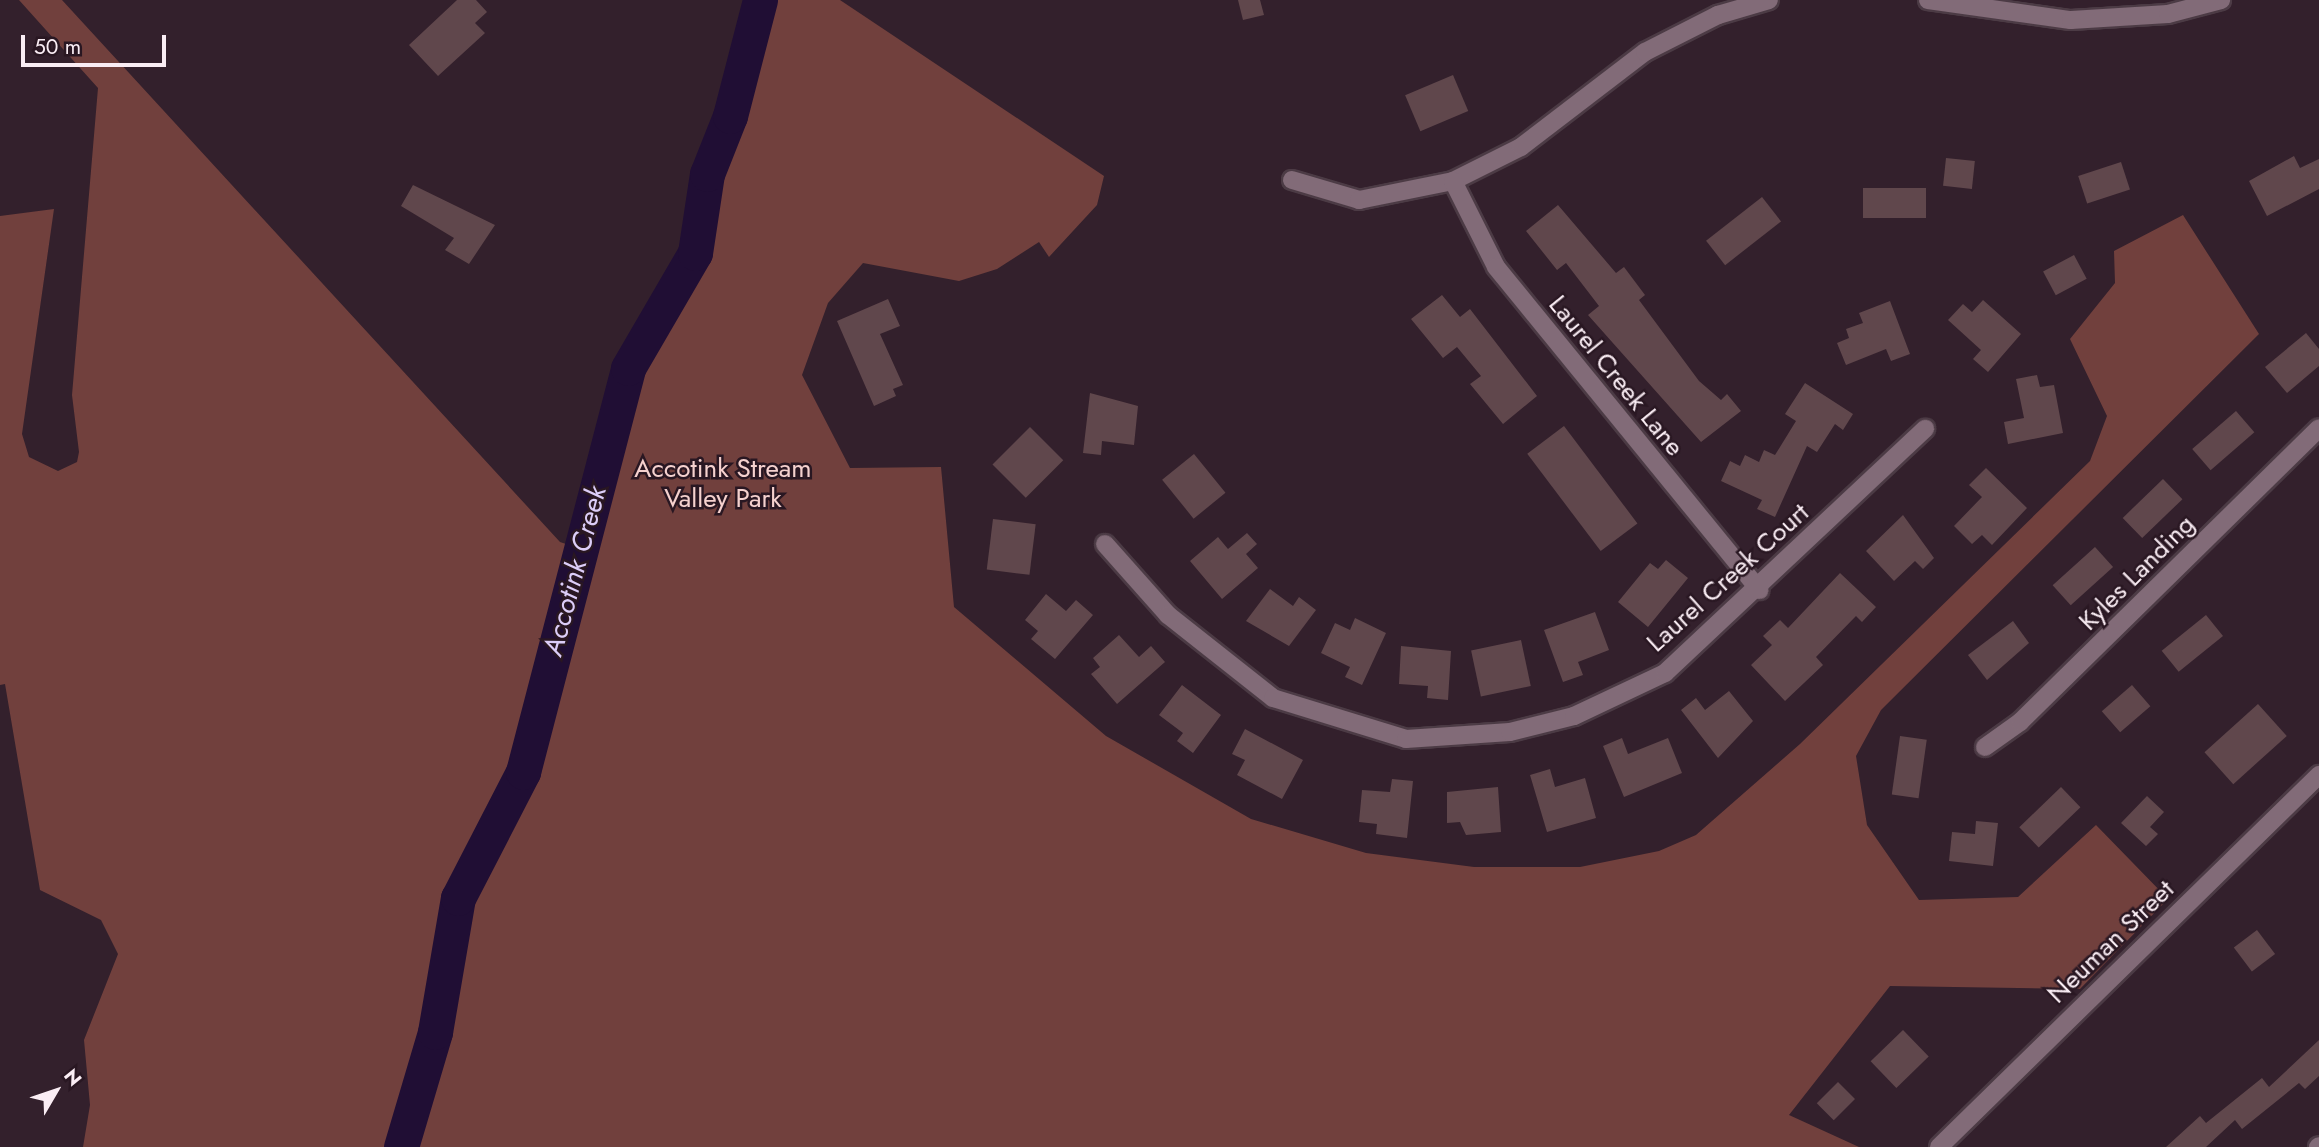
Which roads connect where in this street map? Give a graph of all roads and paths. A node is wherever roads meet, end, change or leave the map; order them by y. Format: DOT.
graph roads {
  1 [pos="1769,0"];
  2 [pos="1928,0"];
  3 [pos="2221,0"];
  4 [pos="1292,180"];
  5 [pos="1453,181"];
  6 [pos="2319,428"];
  7 [pos="1925,429"];
  8 [pos="1105,544"];
  9 [pos="1759,590"];
  10 [pos="1985,747"];
  11 [pos="2319,775"];
  12 [pos="1940,1147"];
  1 -- 5 [label="street"];
  2 -- 3 [label="street"];
  4 -- 5 [label="street"];
  5 -- 9 [label="street, Laurel Creek Lane"];
  6 -- 10 [label="street, Kyles Landing"];
  7 -- 9 [label="street, Laurel Creek Court"];
  8 -- 9 [label="street, Laurel Creek Court"];
  11 -- 12 [label="street, Neuman Street"];
}
